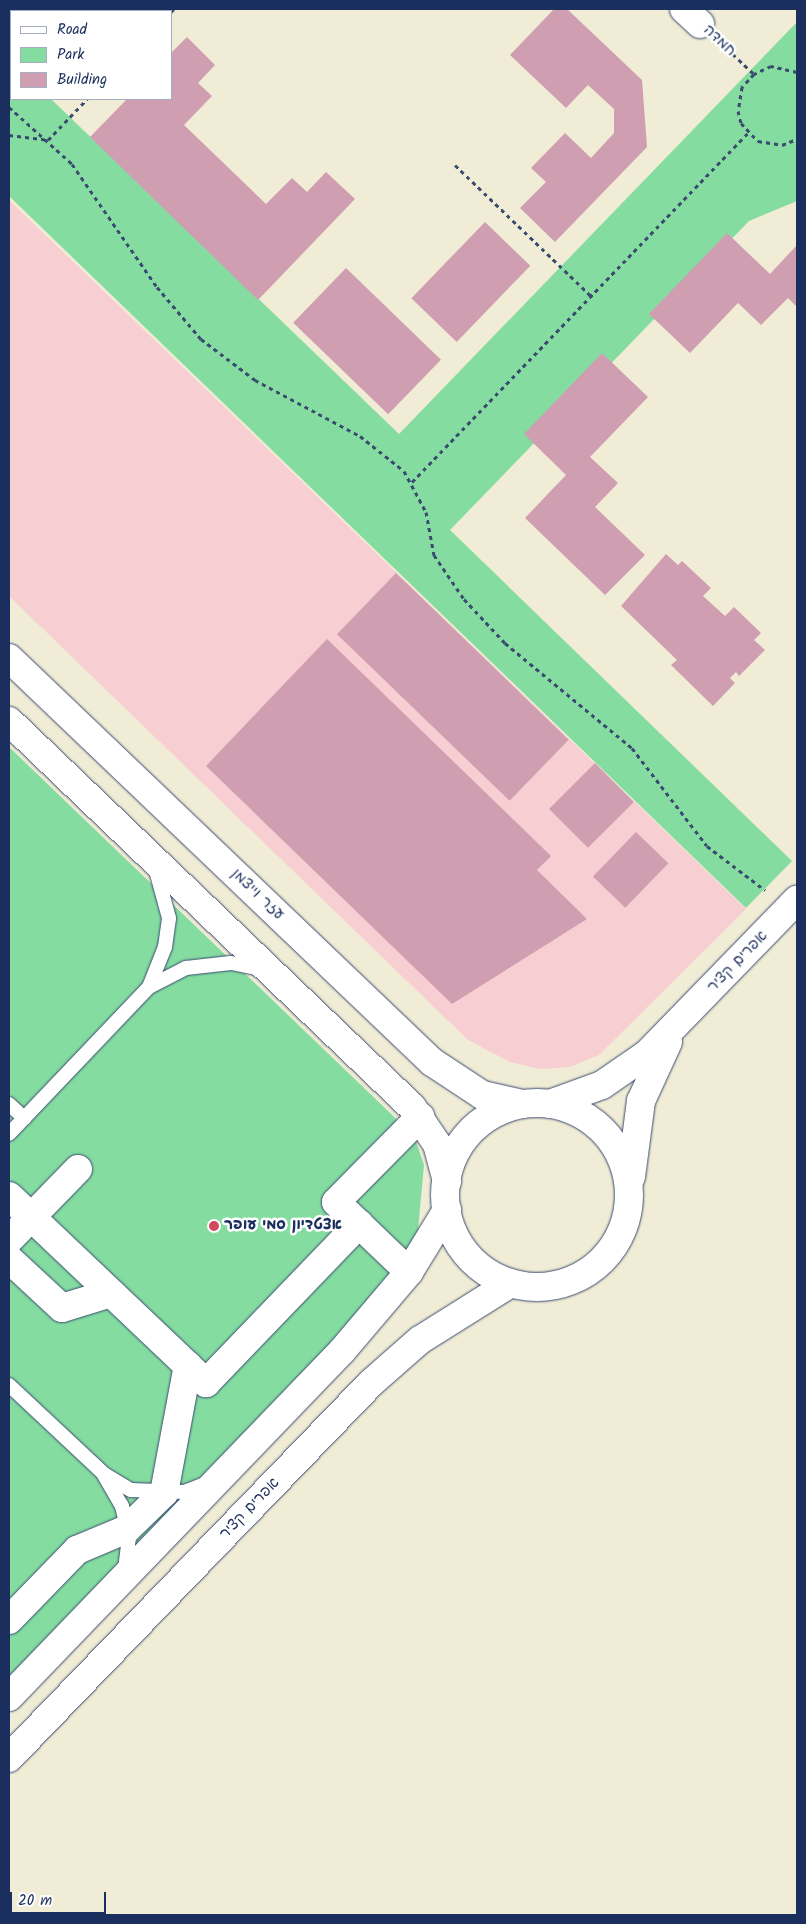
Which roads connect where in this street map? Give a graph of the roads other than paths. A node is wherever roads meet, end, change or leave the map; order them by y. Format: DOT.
graph roads {
  1 [pos="9,658"];
  2 [pos="9,721"];
  3 [pos="142,849"];
  4 [pos="793,904"];
  5 [pos="269,970"];
  6 [pos="149,987"];
  7 [pos="680,1024"];
  8 [pos="9,1104"];
  9 [pos="522,1104"];
  10 [pos="550,1104"];
  11 [pos="420,1117"];
  12 [pos="24,1118"];
  13 [pos="9,1134"];
  14 [pos="78,1168"];
  15 [pos="447,1182"];
  16 [pos="629,1193"];
  17 [pos="9,1196"];
  18 [pos="447,1210"];
  19 [pos="31,1217"];
  20 [pos="359,1224"];
  21 [pos="9,1240"];
  22 [pos="9,1259"];
  23 [pos="409,1272"];
  24 [pos="511,1283"];
  25 [pos="111,1293"];
  26 [pos="188,1365"];
  27 [pos="9,1385"];
  28 [pos="104,1474"];
  29 [pos="219,1479"];
  30 [pos="164,1494"];
  31 [pos="127,1529"];
  32 [pos="121,1580"];
  33 [pos="9,1620"];
  34 [pos="9,1697"];
  35 [pos="9,1758"];
  1 -- 9 [label="street, עזר וייצמן"];
  2 -- 3 [label="street"];
  3 -- 5 [label="street"];
  3 -- 6 [label="lane"];
  4 -- 7 [label="street, אפרים קציר"];
  5 -- 6 [label="lane"];
  5 -- 11 [label="street"];
  6 -- 12 [label="lane"];
  7 -- 10 [label="street, אפרים קציר"];
  7 -- 16 [label="street, אפרים קציר"];
  8 -- 12 [label="lane"];
  9 -- 10 [label="street"];
  9 -- 15 [label="street"];
  10 -- 16 [label="street"];
  11 -- 15 [label="street"];
  11 -- 20 [label="street"];
  12 -- 13 [label="lane"];
  14 -- 19 [label="street"];
  15 -- 18 [label="street"];
  16 -- 24 [label="street, אפרים קציר"];
  17 -- 19 [label="street"];
  18 -- 23 [label="street"];
  18 -- 24 [label="street"];
  19 -- 21 [label="street"];
  19 -- 25 [label="street"];
  20 -- 23 [label="street"];
  20 -- 26 [label="street"];
  22 -- 25 [label="street"];
  23 -- 29 [label="street"];
  24 -- 35 [label="street, אפרים קציר"];
  25 -- 26 [label="street"];
  26 -- 30 [label="street"];
  27 -- 28 [label="lane"];
  28 -- 30 [label="lane"];
  28 -- 31 [label="lane"];
  29 -- 30 [label="lane"];
  29 -- 32 [label="street"];
  30 -- 31 [label="street"];
  31 -- 32 [label="lane"];
  31 -- 33 [label="street"];
  32 -- 34 [label="street"];
}
